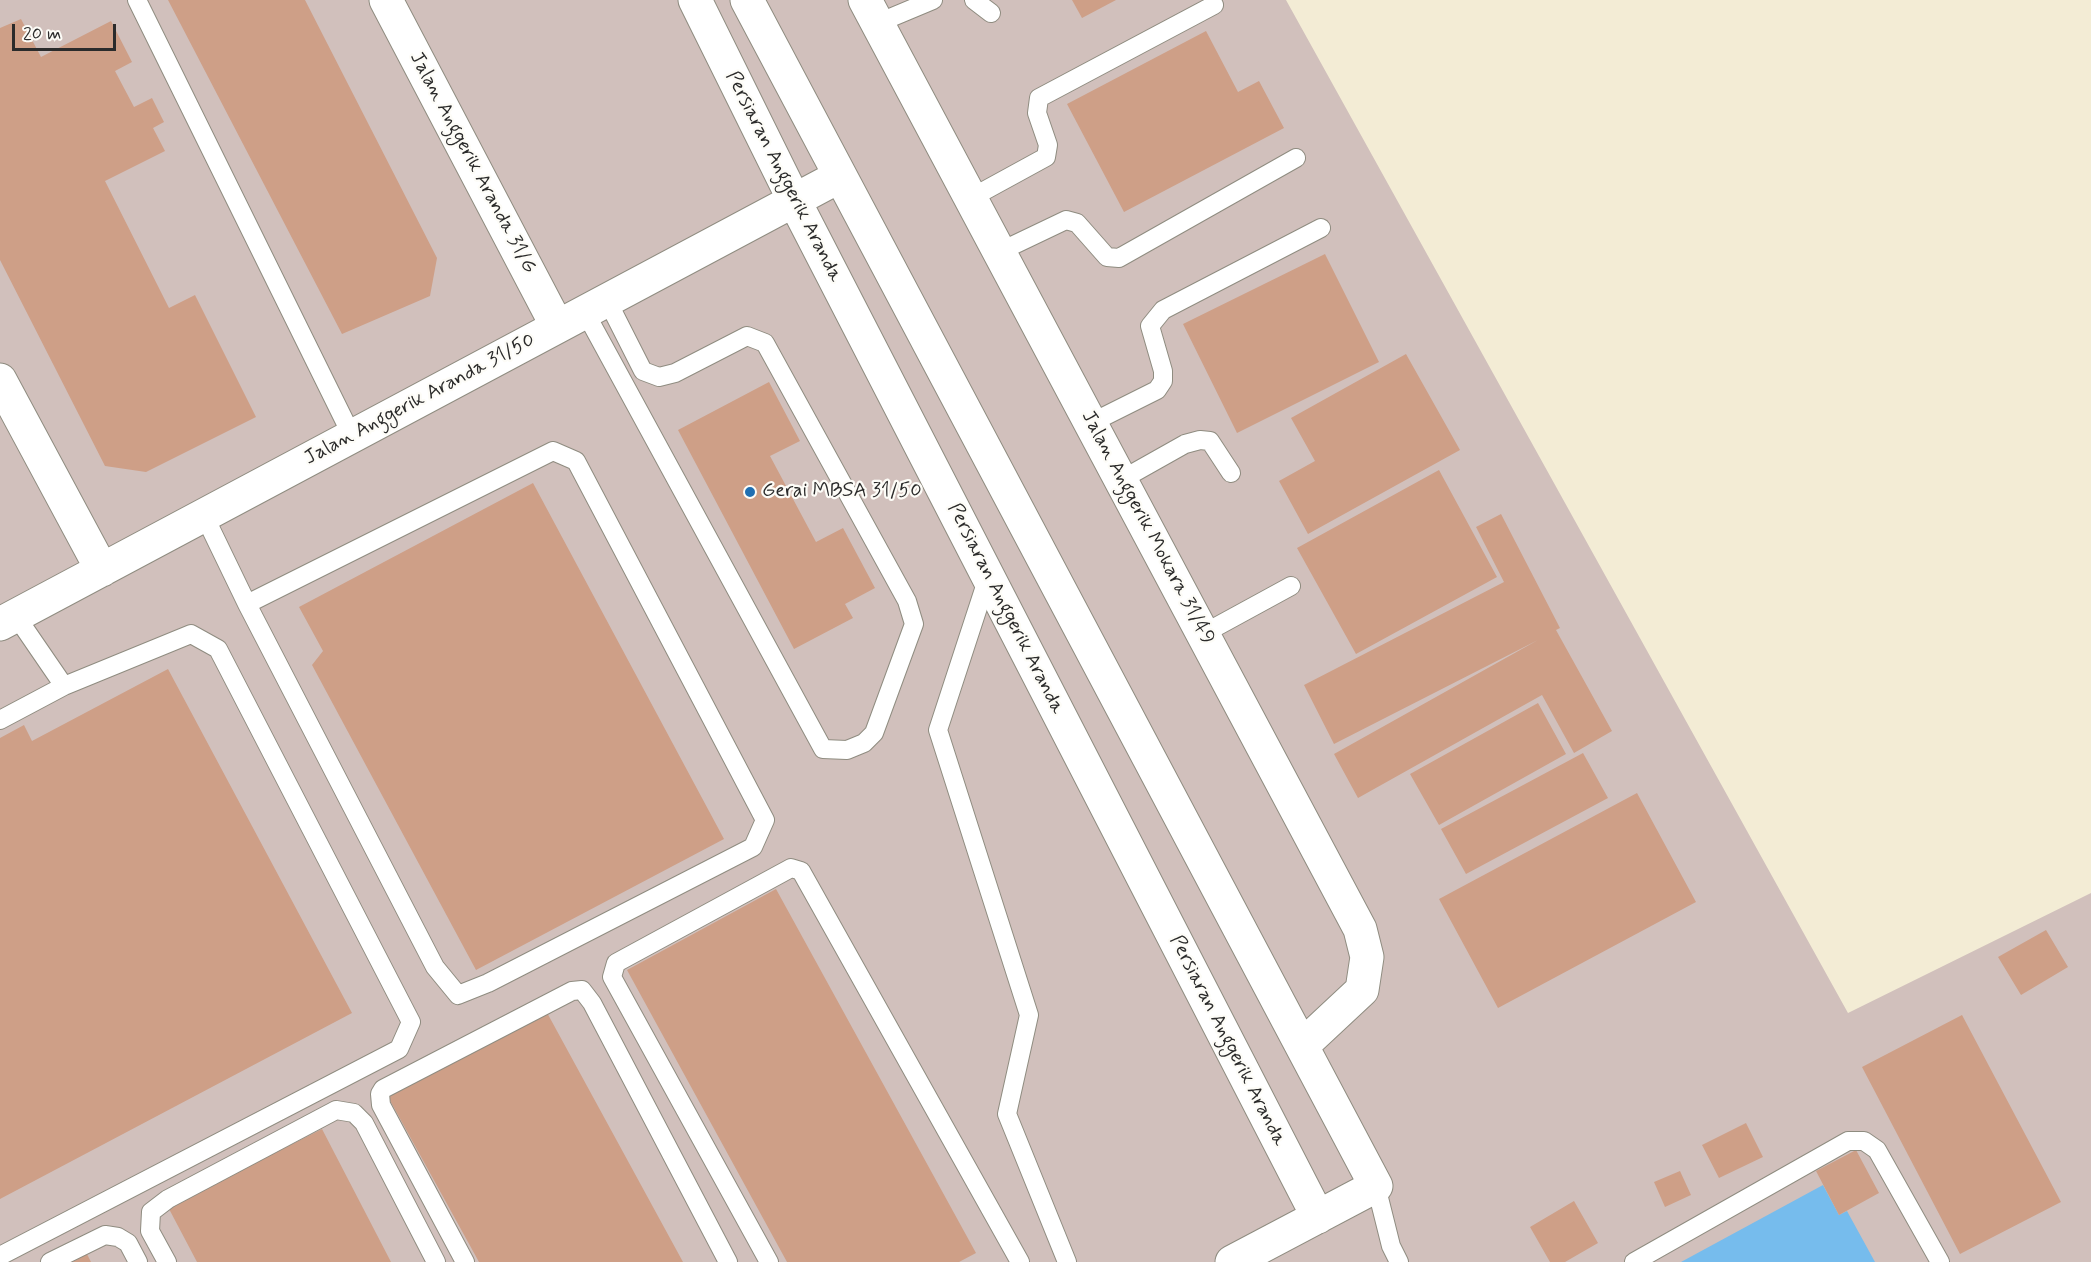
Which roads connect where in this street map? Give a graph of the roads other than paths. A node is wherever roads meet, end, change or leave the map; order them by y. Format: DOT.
graph roads {
  1 [pos="137,0"];
  2 [pos="386,0"];
  3 [pos="695,0"];
  4 [pos="747,0"];
  5 [pos="933,0"];
  6 [pos="974,0"];
  7 [pos="1214,5"];
  8 [pos="872,12"];
  9 [pos="991,13"];
  10 [pos="1296,158"];
  11 [pos="840,176"];
  12 [pos="971,198"];
  13 [pos="794,200"];
  14 [pos="1321,228"];
  15 [pos="999,252"];
  16 [pos="583,313"];
  17 [pos="0,380"];
  18 [pos="1091,423"];
  19 [pos="352,436"];
  20 [pos="1232,473"];
  21 [pos="1121,480"];
  22 [pos="204,515"];
  23 [pos="102,570"];
  24 [pos="988,576"];
  25 [pos="1291,586"];
  26 [pos="247,603"];
  27 [pos="8,620"];
  28 [pos="1203,634"];
  29 [pos="64,686"];
  30 [pos="0,720"];
  31 [pos="1302,1046"];
  32 [pos="1376,1186"];
  33 [pos="1318,1216"];
  34 [pos="0,1256"];
  35 [pos="50,1262"];
  36 [pos="138,1262"];
  37 [pos="167,1262"];
  38 [pos="436,1262"];
  39 [pos="465,1262"];
  40 [pos="728,1262"];
  41 [pos="769,1262"];
  42 [pos="1020,1262"];
  43 [pos="1067,1262"];
  44 [pos="1232,1262"];
  45 [pos="1399,1262"];
  46 [pos="1634,1262"];
  47 [pos="1940,1262"];
  1 -- 19 [label="lane"];
  2 -- 16 [label="street, Jalan Anggerik Aranda 31/G"];
  3 -- 13 [label="street, Persiaran Anggerik Aranda"];
  4 -- 11 [label="street"];
  5 -- 8 [label="lane"];
  6 -- 9 [label="lane"];
  7 -- 12 [label="lane"];
  8 -- 12 [label="street, Jalan Anggerik Mokara 31/49"];
  10 -- 15 [label="lane"];
  11 -- 13 [label="street, Jalan Anggerik Aranda 31/50"];
  11 -- 31 [label="street"];
  12 -- 15 [label="street, Jalan Anggerik Mokara 31/49"];
  13 -- 16 [label="street, Jalan Anggerik Aranda 31/50"];
  13 -- 24 [label="street, Persiaran Anggerik Aranda"];
  14 -- 18 [label="lane"];
  15 -- 18 [label="street, Jalan Anggerik Mokara 31/49"];
  16 -- 16 [label="lane"];
  16 -- 19 [label="street, Jalan Anggerik Aranda 31/50"];
  17 -- 23 [label="street"];
  18 -- 21 [label="street, Jalan Anggerik Mokara 31/49"];
  19 -- 22 [label="street, Jalan Anggerik Aranda 31/50"];
  20 -- 21 [label="lane"];
  21 -- 28 [label="street, Jalan Anggerik Mokara 31/49"];
  22 -- 23 [label="street, Jalan Anggerik Aranda 31/50"];
  22 -- 26 [label="lane"];
  23 -- 27 [label="street, Jalan Anggerik Aranda 31/50"];
  24 -- 33 [label="street, Persiaran Anggerik Aranda"];
  24 -- 43 [label="lane"];
  25 -- 28 [label="lane"];
  26 -- 26 [label="lane"];
  27 -- 29 [label="lane"];
  28 -- 31 [label="street, Jalan Anggerik Mokara 31/49"];
  29 -- 30 [label="lane"];
  29 -- 34 [label="lane"];
  31 -- 32 [label="street"];
  32 -- 33 [label="street"];
  32 -- 45 [label="lane"];
  33 -- 44 [label="street"];
  35 -- 36 [label="lane"];
  37 -- 38 [label="lane"];
  39 -- 40 [label="lane"];
  41 -- 42 [label="lane"];
  46 -- 47 [label="lane"];
}
